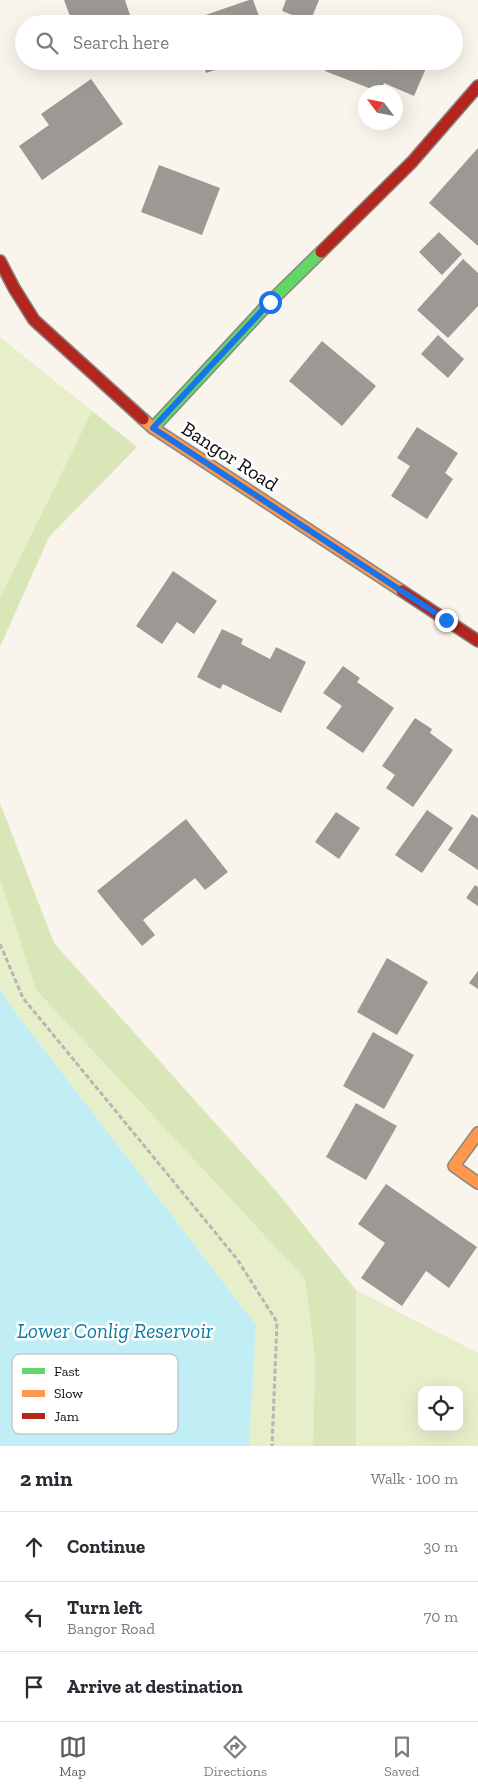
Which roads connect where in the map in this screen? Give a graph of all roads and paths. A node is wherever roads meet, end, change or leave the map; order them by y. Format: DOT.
graph roads {
  1 [pos="478,86"];
  2 [pos="0,262"];
  3 [pos="153,428"];
  4 [pos="478,641"];
  5 [pos="0,944"];
  6 [pos="478,1133"];
  7 [pos="478,1183"];
  8 [pos="272,1446"];
  1 -- 3 [label="street"];
  2 -- 3 [label="street, Bangor Road"];
  3 -- 4 [label="street, Bangor Road"];
  5 -- 8 [label="path"];
  6 -- 7 [label="street"];
}
